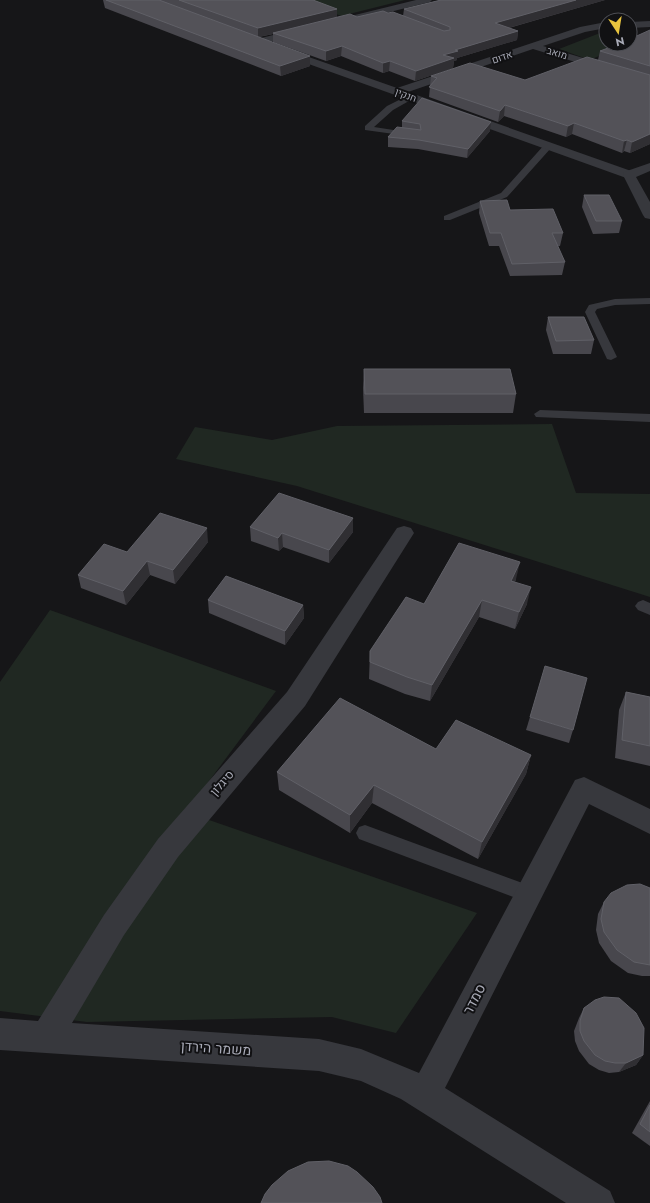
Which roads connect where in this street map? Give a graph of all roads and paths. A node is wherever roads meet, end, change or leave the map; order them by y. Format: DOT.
graph roads {
  1 [pos="427,0"];
  2 [pos="379,12"];
  3 [pos="392,17"];
  4 [pos="650,24"];
  5 [pos="638,25"];
  6 [pos="598,26"];
  7 [pos="533,46"];
  8 [pos="650,82"];
  9 [pos="398,92"];
  10 [pos="412,97"];
  11 [pos="416,136"];
  12 [pos="548,146"];
  13 [pos="650,168"];
  14 [pos="629,175"];
  15 [pos="650,215"];
  16 [pos="447,218"];
  17 [pos="650,301"];
  18 [pos="611,357"];
  19 [pos="540,414"];
  20 [pos="650,418"];
  21 [pos="404,533"];
  22 [pos="650,822"];
  23 [pos="365,833"];
  24 [pos="529,894"];
  25 [pos="0,1034"];
  26 [pos="46,1037"];
  27 [pos="425,1094"];
  28 [pos="598,1203"];
  1 -- 2 [label="street"];
  2 -- 3 [label="lane"];
  2 -- 9 [label="street, חנקין"];
  4 -- 5 [label="street"];
  6 -- 7 [label="street, אדום"];
  7 -- 8 [label="street, מואב"];
  7 -- 9 [label="street, אדום"];
  9 -- 10 [label="street, חנקין"];
  10 -- 11 [label="lane"];
  10 -- 12 [label="street, חנקין"];
  12 -- 14 [label="street, חנקין"];
  12 -- 16 [label="lane"];
  13 -- 14 [label="street"];
  14 -- 15 [label="street"];
  17 -- 18 [label="lane"];
  19 -- 20 [label="lane"];
  21 -- 26 [label="street, סיגלון"];
  22 -- 24 [label="street, סמדר"];
  23 -- 24 [label="lane"];
  24 -- 27 [label="street, סמדר"];
  25 -- 26 [label="street, משמר הירדן"];
  26 -- 27 [label="street, משמר הירדן"];
  27 -- 28 [label="street"];
}
